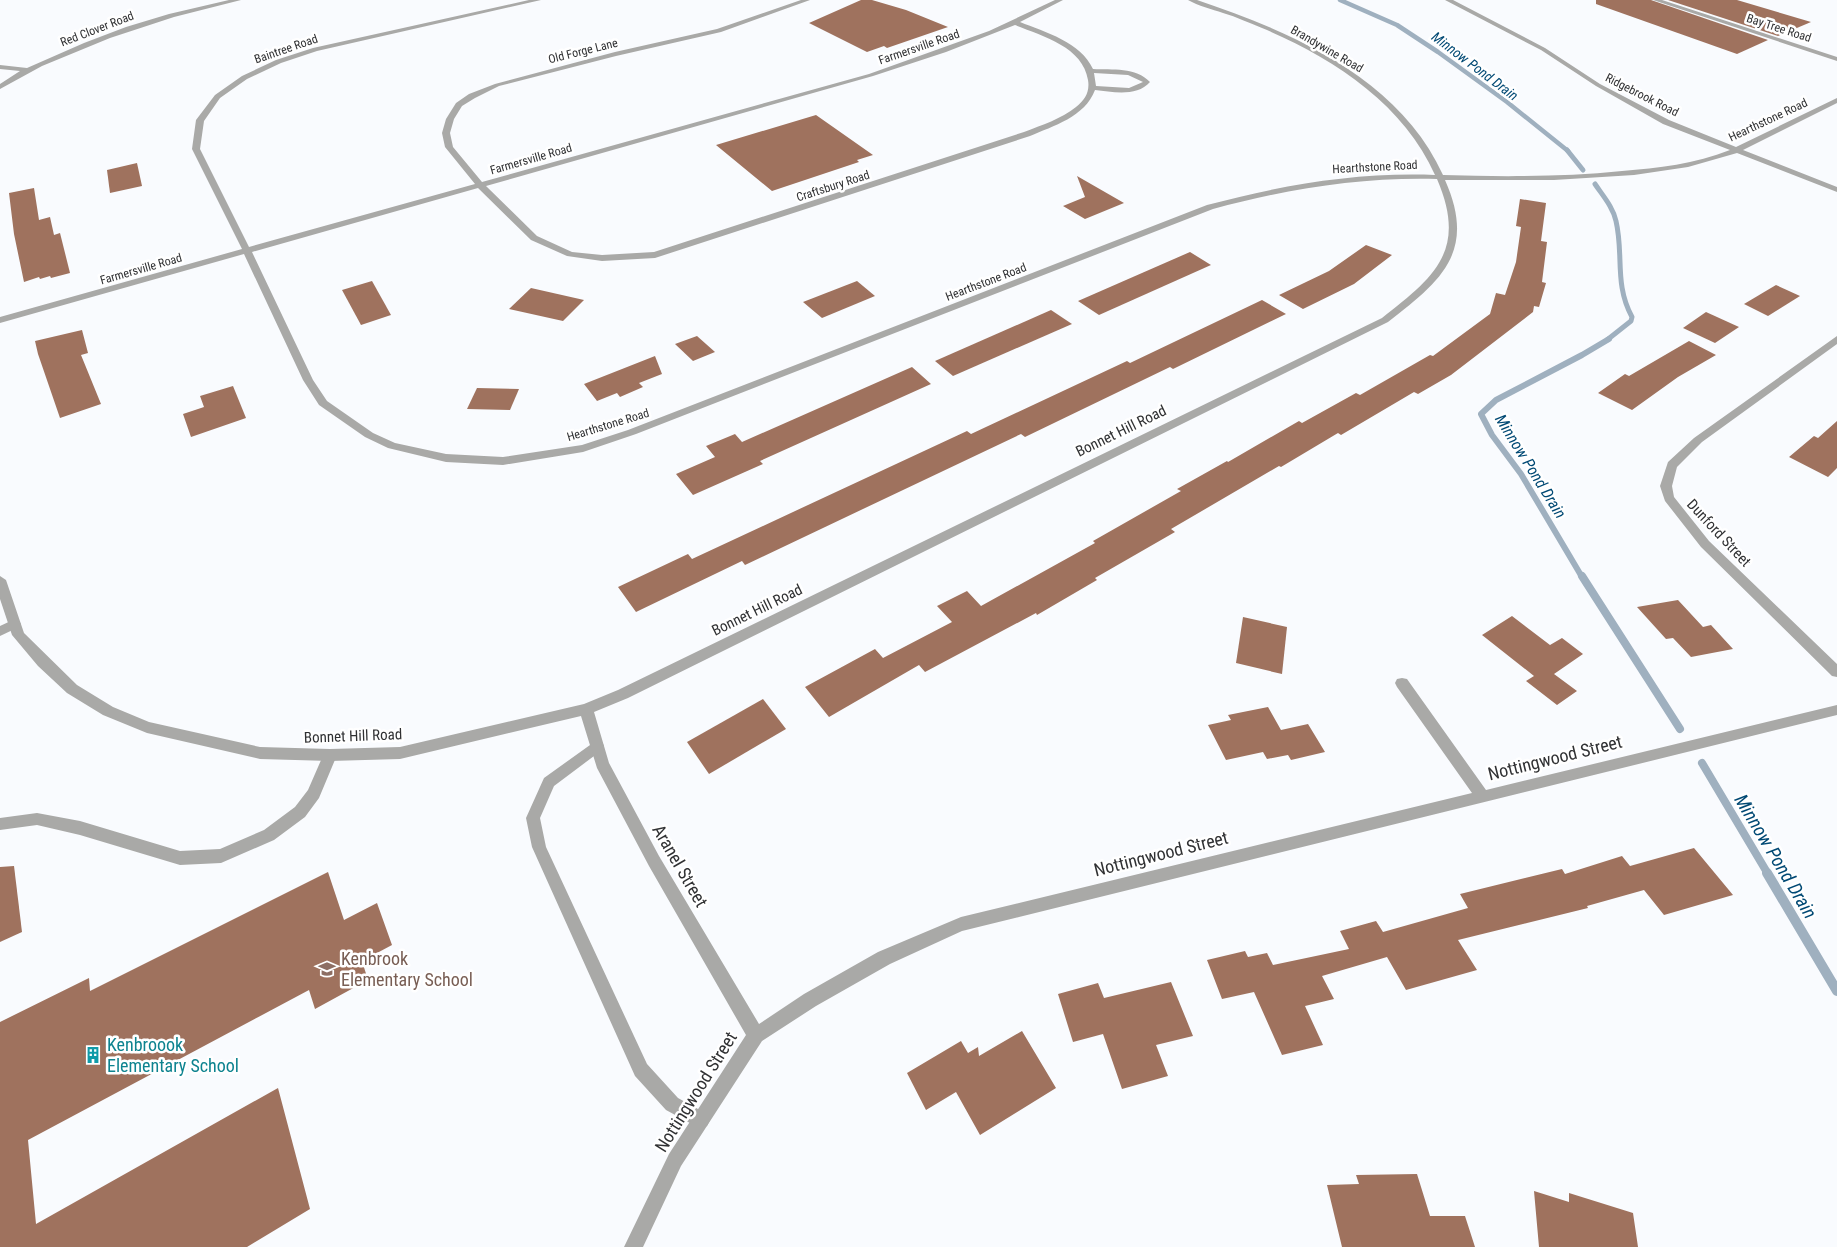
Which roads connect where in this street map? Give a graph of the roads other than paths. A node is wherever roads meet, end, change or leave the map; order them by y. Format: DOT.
graph roads {
  1 [pos="238,0"];
  2 [pos="538,0"];
  3 [pos="807,0"];
  4 [pos="1060,0"];
  5 [pos="1191,0"];
  6 [pos="1448,0"];
  7 [pos="1656,0"];
  8 [pos="1017,23"];
  9 [pos="1837,59"];
  10 [pos="0,67"];
  11 [pos="28,70"];
  12 [pos="1091,71"];
  13 [pos="0,87"];
  14 [pos="1092,88"];
  15 [pos="1837,100"];
  16 [pos="1734,150"];
  17 [pos="1442,177"];
  18 [pos="480,185"];
  19 [pos="1837,190"];
  20 [pos="246,251"];
  21 [pos="0,320"];
  22 [pos="1837,339"];
  23 [pos="0,580"];
  24 [pos="15,624"];
  25 [pos="0,631"];
  26 [pos="1837,672"];
  27 [pos="1402,683"];
  28 [pos="586,709"];
  29 [pos="1837,710"];
  30 [pos="596,746"];
  31 [pos="330,755"];
  32 [pos="1482,796"];
  33 [pos="0,824"];
  34 [pos="756,1035"];
  35 [pos="701,1120"];
  36 [pos="634,1247"];
  1 -- 11 [label="street, Red Clover Road"];
  2 -- 20 [label="street, Baintree Road"];
  3 -- 18 [label="street, Old Forge Lane"];
  4 -- 8 [label="street, Farmersville Road"];
  5 -- 17 [label="street, Brandywine Road"];
  6 -- 16 [label="street, Ridgebrook Road"];
  7 -- 9 [label="street, Bay Tree Road"];
  8 -- 12 [label="street"];
  8 -- 18 [label="street, Farmersville Road"];
  10 -- 11 [label="street"];
  11 -- 13 [label="street, Red Clover Road"];
  12 -- 14 [label="street"];
  12 -- 14 [label="street"];
  14 -- 18 [label="street, Craftsbury Road"];
  15 -- 16 [label="street, Hearthstone Road"];
  16 -- 17 [label="street, Hearthstone Road"];
  16 -- 19 [label="street, Ridgebrook Road"];
  17 -- 20 [label="street, Hearthstone Road"];
  17 -- 28 [label="street, Bonnet Hill Road"];
  18 -- 20 [label="street, Farmersville Road"];
  20 -- 21 [label="street, Farmersville Road"];
  22 -- 26 [label="street, Dunford Street"];
  23 -- 24 [label="street, Bonnet Hill Road"];
  24 -- 25 [label="street"];
  24 -- 31 [label="street, Bonnet Hill Road"];
  27 -- 32 [label="street"];
  28 -- 30 [label="street, Aranel Street"];
  28 -- 31 [label="street, Bonnet Hill Road"];
  29 -- 32 [label="street, Nottingwood Street"];
  30 -- 34 [label="street, Aranel Street"];
  30 -- 35 [label="street"];
  31 -- 33 [label="street"];
  32 -- 34 [label="street, Nottingwood Street"];
  34 -- 35 [label="street, Nottingwood Street"];
  35 -- 36 [label="street, Nottingwood Street"];
}
